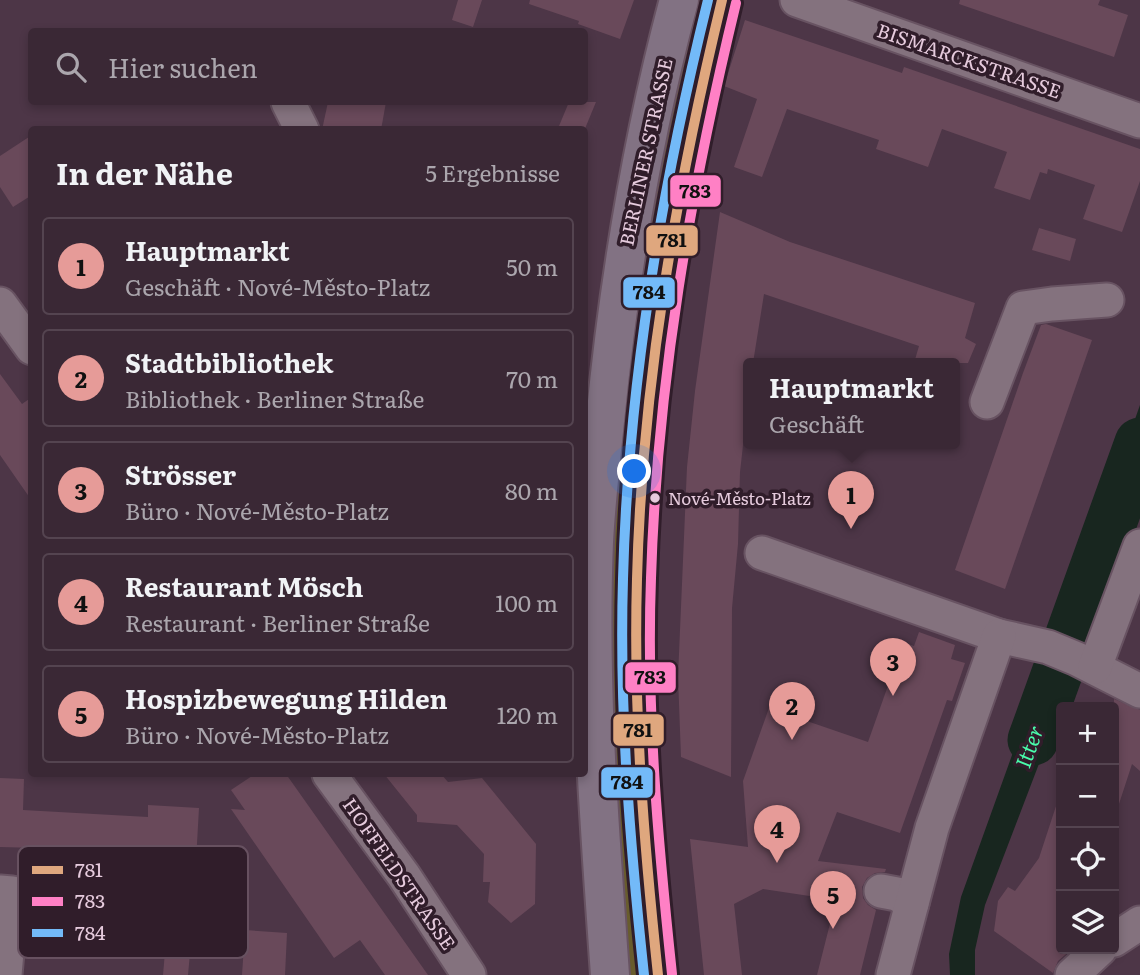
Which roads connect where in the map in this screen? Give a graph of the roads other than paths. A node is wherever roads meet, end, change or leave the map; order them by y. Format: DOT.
graph roads {
  1 [pos="679,0"];
  2 [pos="722,0"];
  3 [pos="797,0"];
  4 [pos="290,105"];
  5 [pos="1140,121"];
  6 [pos="300,126"];
  7 [pos="1107,300"];
  8 [pos="0,304"];
  9 [pos="28,342"];
  10 [pos="987,402"];
  11 [pos="1138,551"];
  12 [pos="762,553"];
  13 [pos="999,636"];
  14 [pos="1074,658"];
  15 [pos="1140,691"];
  16 [pos="331,777"];
  17 [pos="881,891"];
  18 [pos="0,892"];
  19 [pos="912,903"];
  20 [pos="1140,923"];
  21 [pos="1119,937"];
  22 [pos="1095,954"];
  23 [pos="5,975"];
  24 [pos="469,975"];
  25 [pos="610,975"];
  26 [pos="658,975"];
  27 [pos="892,975"];
  28 [pos="1072,975"];
  1 -- 25 [label="main road, BERLINER STRASSE"];
  2 -- 26 [label="main road, BERLINER STRASSE"];
  3 -- 5 [label="street, BISMARCKSTRASSE"];
  4 -- 6 [label="street"];
  7 -- 10 [label="street"];
  8 -- 9 [label="street"];
  11 -- 14 [label="street"];
  12 -- 13 [label="street"];
  13 -- 14 [label="street"];
  13 -- 19 [label="street"];
  14 -- 15 [label="street"];
  16 -- 24 [label="street, HOFFELDSTRASSE"];
  17 -- 19 [label="street"];
  18 -- 23 [label="street"];
  19 -- 27 [label="street"];
  20 -- 21 [label="street"];
  22 -- 28 [label="street"];
}
